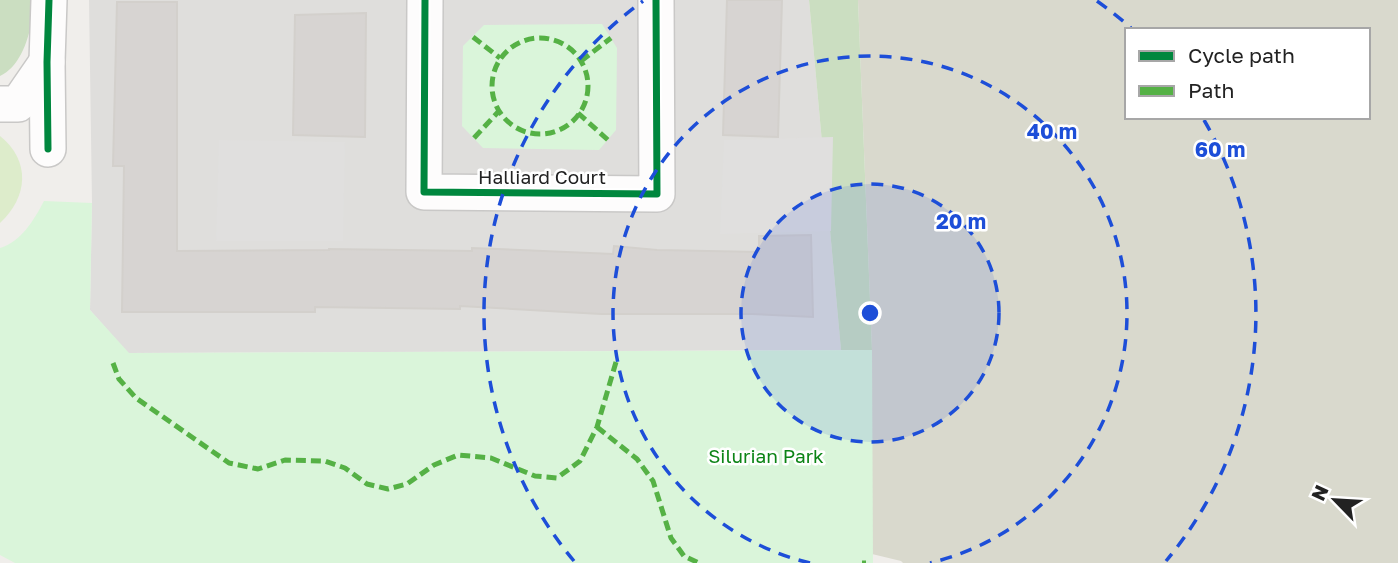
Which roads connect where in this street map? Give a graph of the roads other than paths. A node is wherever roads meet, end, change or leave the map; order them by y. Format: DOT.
graph roads {
  1 [pos="49,0"];
  2 [pos="425,0"];
  3 [pos="656,0"];
  4 [pos="47,62"];
  5 [pos="0,104"];
  6 [pos="48,149"];
  1 -- 4 [label="street"];
  2 -- 3 [label="street, Halliard Court"];
  4 -- 5 [label="street"];
  4 -- 6 [label="street"];
}
